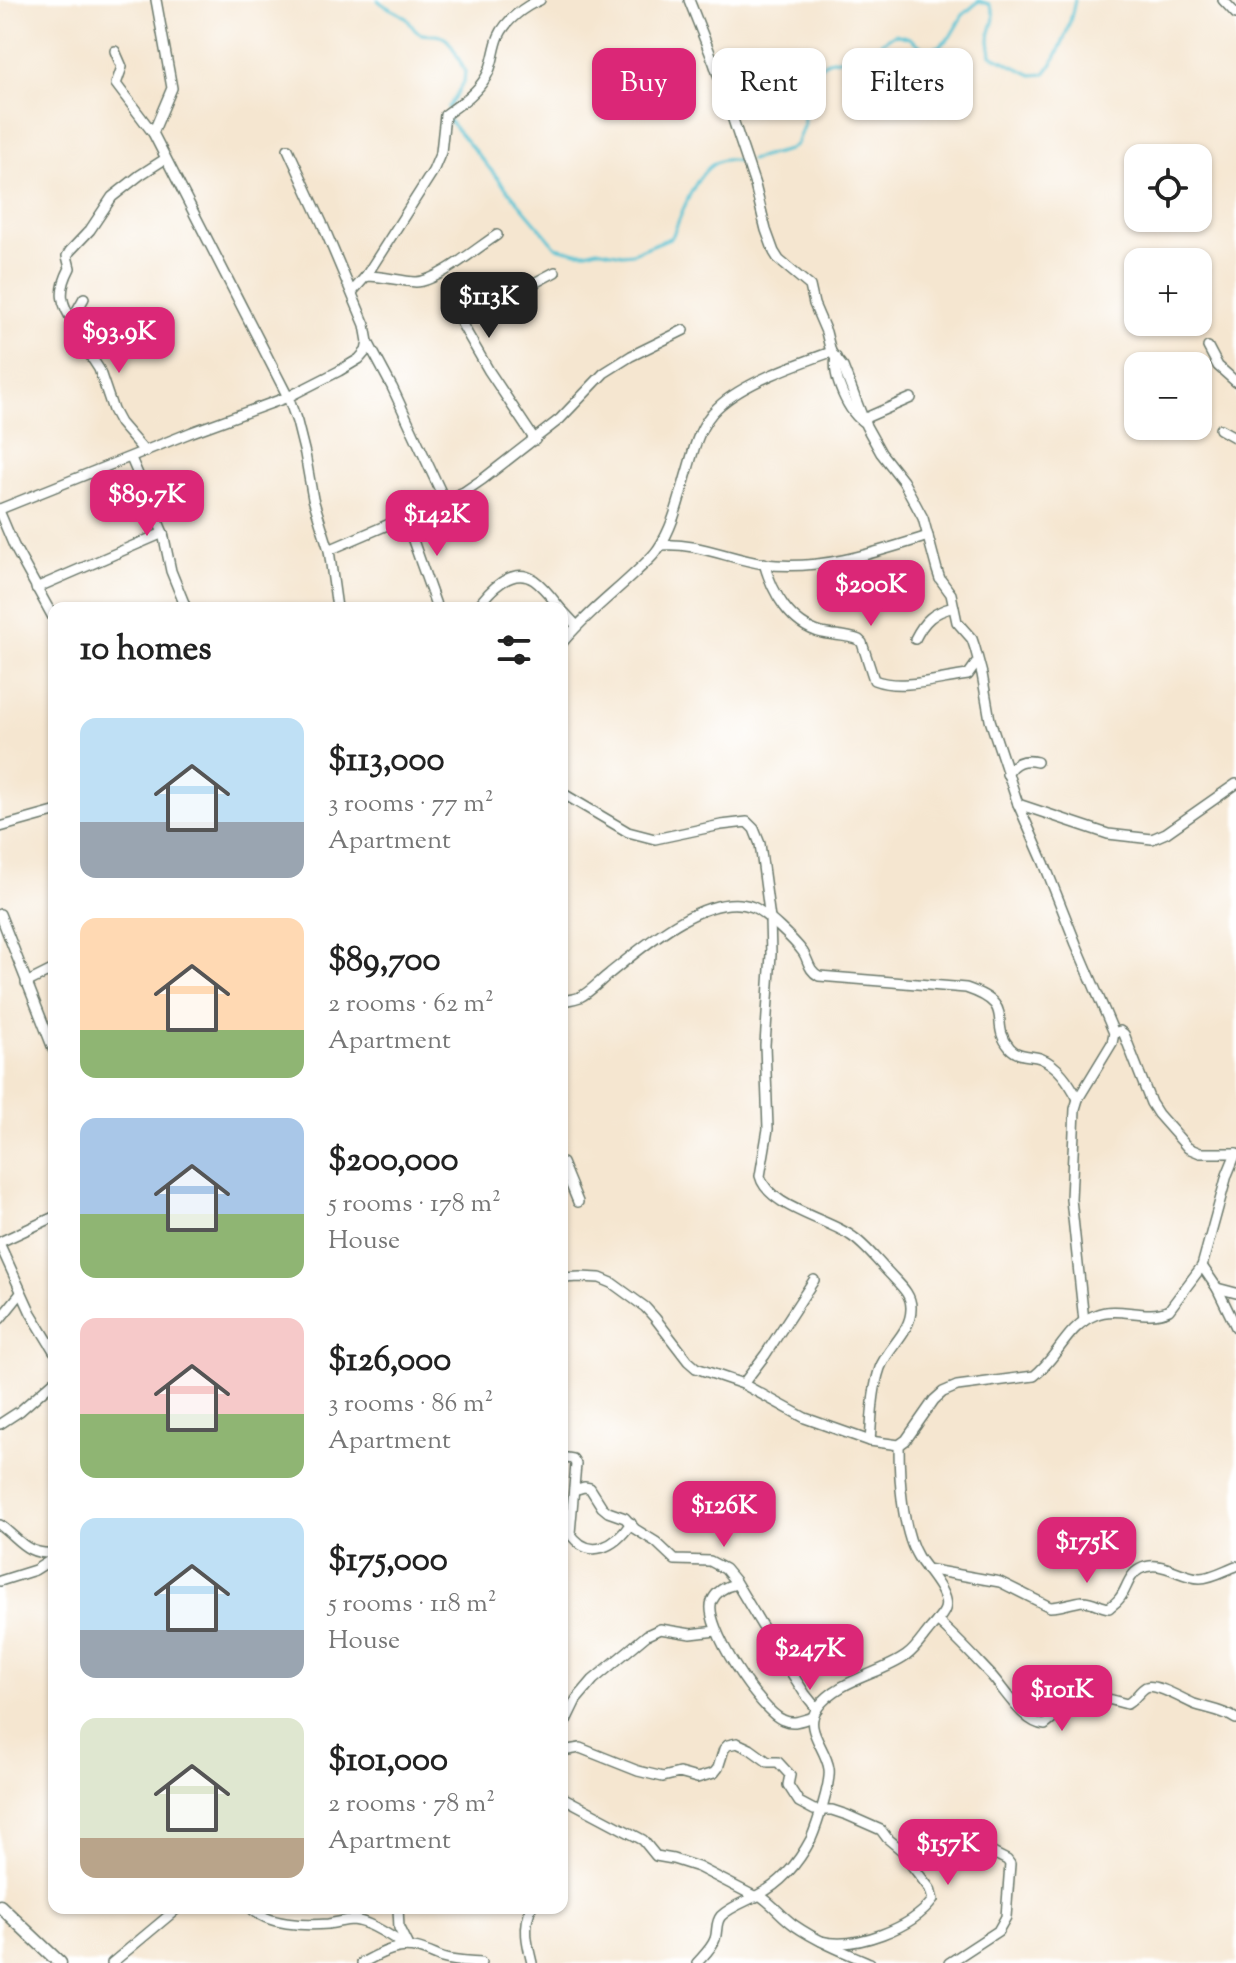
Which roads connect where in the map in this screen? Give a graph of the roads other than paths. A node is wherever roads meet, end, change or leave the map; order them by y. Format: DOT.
graph roads {
  1 [pos="156,0"];
  2 [pos="689,0"];
  3 [pos="1223,0"];
  4 [pos="536,1"];
  5 [pos="1236,14"];
  6 [pos="115,51"];
  7 [pos="153,133"];
  8 [pos="288,149"];
  9 [pos="165,159"];
  10 [pos="497,235"];
  11 [pos="555,272"];
  12 [pos="366,276"];
  13 [pos="352,292"];
  14 [pos="84,298"];
  15 [pos="75,325"];
  16 [pos="684,330"];
  17 [pos="368,342"];
  18 [pos="1208,347"];
  19 [pos="833,354"];
  20 [pos="1236,382"];
  21 [pos="288,397"];
  22 [pos="911,398"];
  23 [pos="864,421"];
  24 [pos="1220,429"];
  25 [pos="1236,438"];
  26 [pos="535,440"];
  27 [pos="145,452"];
  28 [pos="131,458"];
  29 [pos="445,501"];
  30 [pos="0,511"];
  31 [pos="405,518"];
  32 [pos="163,533"];
  33 [pos="928,536"];
  34 [pos="661,545"];
  35 [pos="329,550"];
  36 [pos="764,563"];
  37 [pos="36,588"];
  38 [pos="184,602"];
  39 [pos="333,602"];
  40 [pos="435,602"];
  41 [pos="482,602"];
  42 [pos="554,602"];
  43 [pos="954,607"];
  44 [pos="48,609"];
  45 [pos="568,616"];
  46 [pos="576,625"];
  47 [pos="568,635"];
  48 [pos="915,639"];
  49 [pos="978,661"];
  50 [pos="1037,762"];
  51 [pos="1007,774"];
  52 [pos="1236,784"];
  53 [pos="568,797"];
  54 [pos="1018,804"];
  55 [pos="48,814"];
  56 [pos="0,827"];
  57 [pos="0,914"];
  58 [pos="770,919"];
  59 [pos="48,972"];
  60 [pos="26,983"];
  61 [pos="568,1000"];
  62 [pos="1114,1033"];
  63 [pos="48,1036"];
  64 [pos="1078,1099"];
  65 [pos="1236,1153"];
  66 [pos="1233,1165"];
  67 [pos="568,1178"];
  68 [pos="578,1202"];
  69 [pos="48,1220"];
  70 [pos="0,1244"];
  71 [pos="1202,1266"];
  72 [pos="568,1278"];
  73 [pos="814,1280"];
  74 [pos="1217,1288"];
  75 [pos="21,1293"];
  76 [pos="1236,1293"];
  77 [pos="0,1319"];
  78 [pos="1084,1321"];
  79 [pos="1236,1327"];
  80 [pos="48,1340"];
  81 [pos="743,1384"];
  82 [pos="48,1386"];
  83 [pos="0,1424"];
  84 [pos="870,1441"];
  85 [pos="899,1445"];
  86 [pos="568,1458"];
  87 [pos="574,1490"];
  88 [pos="631,1523"];
  89 [pos="0,1525"];
  90 [pos="48,1555"];
  91 [pos="48,1560"];
  92 [pos="1236,1566"];
  93 [pos="925,1569"];
  94 [pos="0,1581"];
  95 [pos="736,1584"];
  96 [pos="937,1621"];
  97 [pos="716,1631"];
  98 [pos="815,1713"];
  99 [pos="568,1717"];
  100 [pos="1236,1719"];
  101 [pos="568,1750"];
  102 [pos="568,1800"];
  103 [pos="820,1811"];
  104 [pos="963,1838"];
  105 [pos="758,1896"];
  106 [pos="0,1906"];
  107 [pos="171,1914"];
  108 [pos="256,1914"];
  109 [pos="398,1914"];
  110 [pos="529,1914"];
  111 [pos="821,1941"];
  112 [pos="409,1947"];
  113 [pos="60,1963"];
  114 [pos="112,1963"];
  115 [pos="362,1963"];
  116 [pos="481,1963"];
  117 [pos="532,1963"];
  118 [pos="697,1963"];
  119 [pos="870,1963"];
  120 [pos="949,1963"];
  1 -- 7 [label="street"];
  2 -- 19 [label="street"];
  3 -- 5 [label="street"];
  4 -- 12 [label="street"];
  6 -- 7 [label="street"];
  7 -- 9 [label="street"];
  8 -- 13 [label="street"];
  9 -- 15 [label="street"];
  9 -- 21 [label="street"];
  10 -- 12 [label="street"];
  11 -- 26 [label="street"];
  12 -- 13 [label="street"];
  13 -- 17 [label="street"];
  14 -- 15 [label="street"];
  15 -- 27 [label="street"];
  16 -- 26 [label="street"];
  17 -- 21 [label="street"];
  17 -- 29 [label="street"];
  18 -- 20 [label="street"];
  19 -- 23 [label="street"];
  19 -- 34 [label="street"];
  21 -- 27 [label="street"];
  21 -- 35 [label="street"];
  22 -- 23 [label="street"];
  23 -- 33 [label="street"];
  24 -- 25 [label="street"];
  26 -- 29 [label="street"];
  27 -- 28 [label="street"];
  28 -- 30 [label="street"];
  28 -- 32 [label="street"];
  29 -- 31 [label="street"];
  30 -- 37 [label="street"];
  31 -- 35 [label="street"];
  31 -- 40 [label="street"];
  32 -- 37 [label="street"];
  32 -- 38 [label="street"];
  33 -- 36 [label="street"];
  33 -- 43 [label="street"];
  34 -- 36 [label="street"];
  34 -- 46 [label="street"];
  35 -- 39 [label="street"];
  36 -- 49 [label="street"];
  37 -- 44 [label="street"];
  41 -- 42 [label="street"];
  43 -- 48 [label="street"];
  43 -- 49 [label="street"];
  45 -- 46 [label="street"];
  46 -- 47 [label="street"];
  49 -- 51 [label="street"];
  50 -- 51 [label="street"];
  51 -- 54 [label="street"];
  52 -- 54 [label="street"];
  53 -- 58 [label="street"];
  54 -- 62 [label="street"];
  55 -- 56 [label="street"];
  57 -- 60 [label="street"];
  58 -- 61 [label="street"];
  58 -- 64 [label="street"];
  58 -- 84 [label="street"];
  59 -- 60 [label="street"];
  60 -- 63 [label="street"];
  62 -- 64 [label="street"];
  62 -- 65 [label="street"];
  64 -- 78 [label="street"];
  65 -- 66 [label="street"];
  66 -- 71 [label="street"];
  67 -- 68 [label="street"];
  69 -- 70 [label="street"];
  70 -- 75 [label="street"];
  71 -- 74 [label="street"];
  71 -- 78 [label="street"];
  72 -- 81 [label="street"];
  73 -- 81 [label="street"];
  74 -- 76 [label="street"];
  74 -- 79 [label="street"];
  75 -- 77 [label="street"];
  75 -- 80 [label="street"];
  78 -- 85 [label="street"];
  81 -- 84 [label="street"];
  82 -- 83 [label="street"];
  84 -- 85 [label="street"];
  85 -- 93 [label="street"];
  86 -- 87 [label="street"];
  87 -- 88 [label="street"];
  87 -- 88 [label="street"];
  88 -- 95 [label="street"];
  89 -- 90 [label="street"];
  91 -- 94 [label="street"];
  92 -- 93 [label="street"];
  93 -- 96 [label="street"];
  95 -- 97 [label="street"];
  95 -- 98 [label="street"];
  96 -- 98 [label="street"];
  96 -- 100 [label="street"];
  97 -- 98 [label="street"];
  97 -- 99 [label="street"];
  98 -- 103 [label="street"];
  101 -- 103 [label="street"];
  102 -- 105 [label="street"];
  103 -- 105 [label="street"];
  103 -- 111 [label="street"];
  104 -- 120 [label="street"];
  105 -- 111 [label="street"];
  105 -- 118 [label="street"];
  106 -- 113 [label="street"];
  107 -- 114 [label="street"];
  108 -- 112 [label="street"];
  109 -- 112 [label="street"];
  110 -- 117 [label="street"];
  111 -- 119 [label="street"];
  112 -- 115 [label="street"];
  112 -- 116 [label="street"];
}
